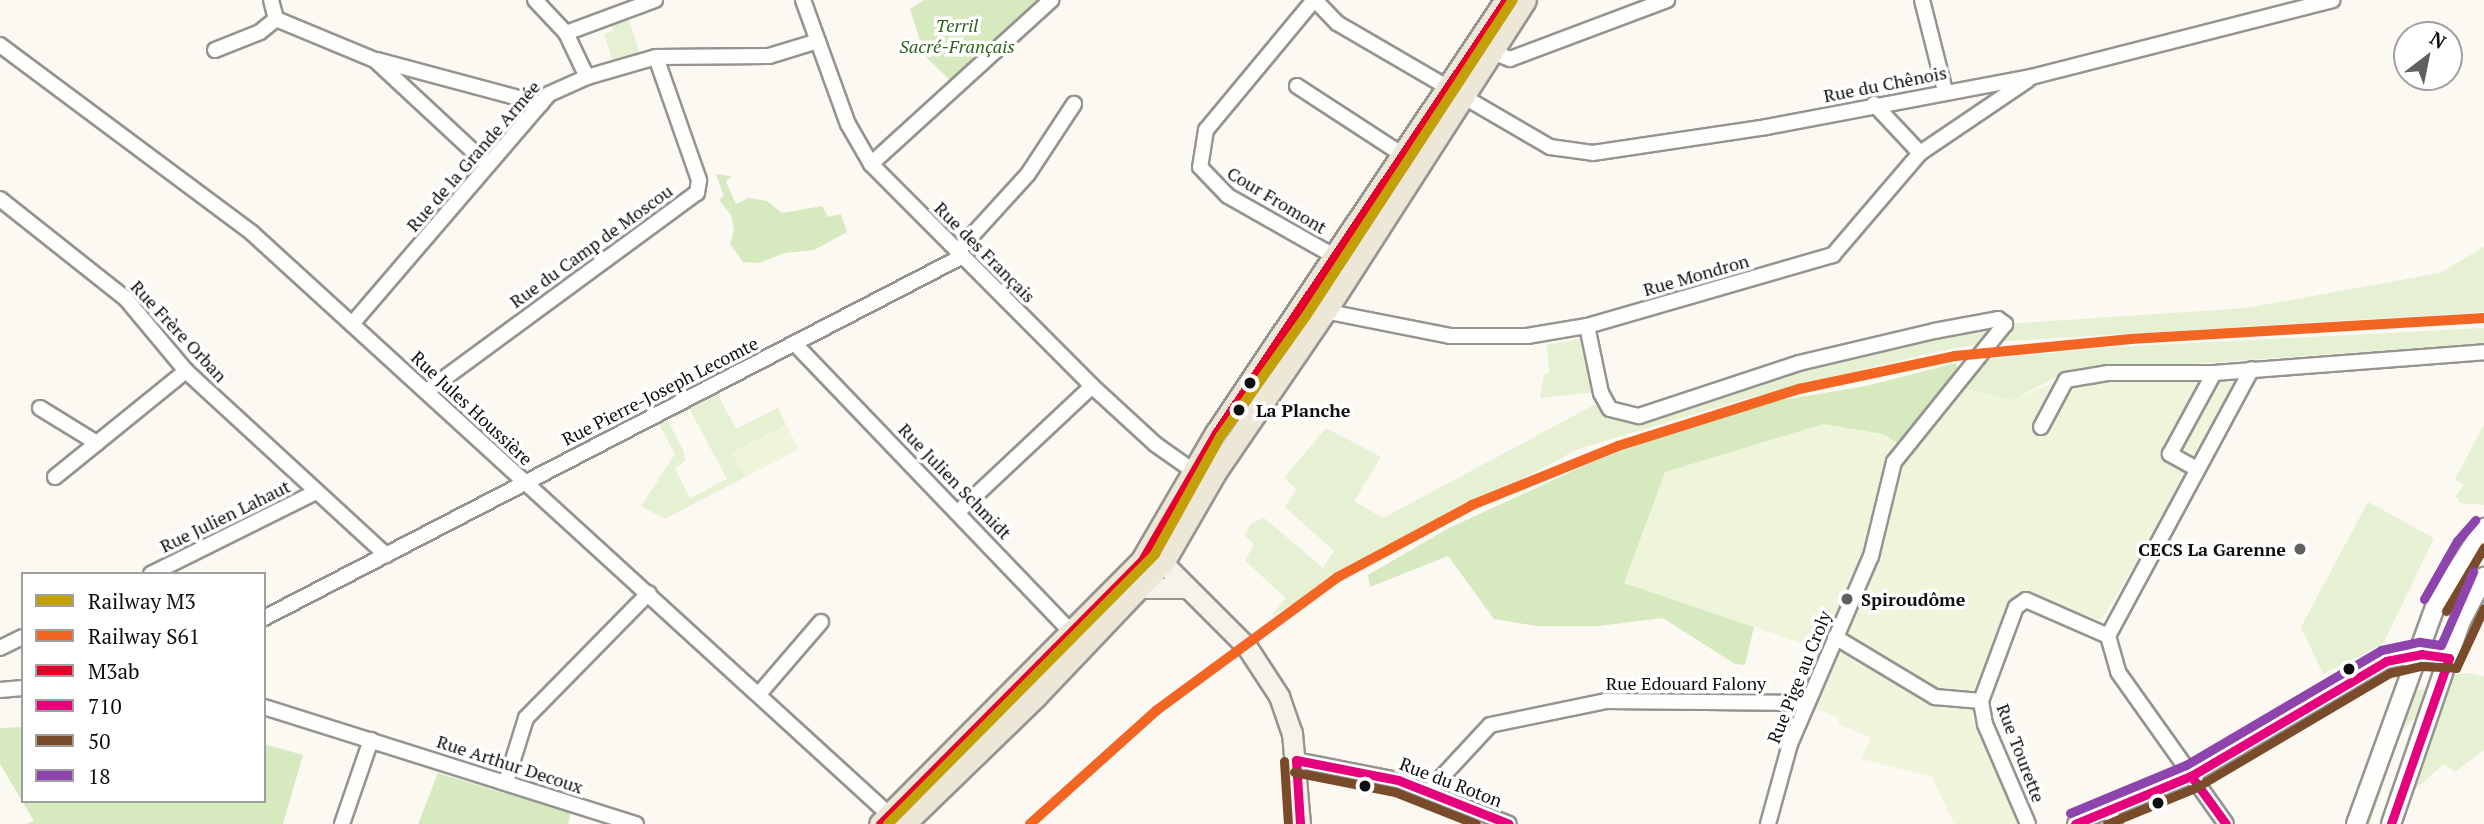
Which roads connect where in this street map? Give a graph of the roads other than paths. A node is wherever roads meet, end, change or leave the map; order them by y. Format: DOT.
graph roads {
  1 [pos="271,0"];
  2 [pos="535,0"];
  3 [pos="655,0"];
  4 [pos="803,0"];
  5 [pos="1051,0"];
  6 [pos="1314,0"];
  7 [pos="1506,0"];
  8 [pos="1525,0"];
  9 [pos="1667,0"];
  10 [pos="1922,0"];
  11 [pos="2332,0"];
  12 [pos="1634,4"];
  13 [pos="276,19"];
  14 [pos="566,33"];
  15 [pos="818,41"];
  16 [pos="0,45"];
  17 [pos="1484,48"];
  18 [pos="215,50"];
  19 [pos="656,57"];
  20 [pos="375,60"];
  21 [pos="587,77"];
  22 [pos="2031,77"];
  23 [pos="1297,86"];
  24 [pos="1945,91"];
  25 [pos="1454,93"];
  26 [pos="541,104"];
  27 [pos="1074,104"];
  28 [pos="1874,104"];
  29 [pos="1920,153"];
  30 [pos="1411,161"];
  31 [pos="872,163"];
  32 [pos="488,165"];
  33 [pos="0,199"];
  34 [pos="959,254"];
  35 [pos="1336,257"];
  36 [pos="1308,298"];
  37 [pos="1326,310"];
  38 [pos="352,324"];
  39 [pos="1587,326"];
  40 [pos="795,344"];
  41 [pos="2484,352"];
  42 [pos="2252,369"];
  43 [pos="186,371"];
  44 [pos="2214,373"];
  45 [pos="1092,386"];
  46 [pos="427,391"];
  47 [pos="40,408"];
  48 [pos="2041,427"];
  49 [pos="97,443"];
  50 [pos="2195,468"];
  51 [pos="1200,476"];
  52 [pos="55,477"];
  53 [pos="523,482"];
  54 [pos="316,492"];
  55 [pos="958,512"];
  56 [pos="2484,528"];
  57 [pos="386,555"];
  58 [pos="1156,555"];
  59 [pos="155,572"];
  60 [pos="2484,577"];
  61 [pos="1142,588"];
  62 [pos="1186,588"];
  63 [pos="649,593"];
  64 [pos="266,617"];
  65 [pos="821,622"];
  66 [pos="2108,636"];
  67 [pos="1835,637"];
  68 [pos="21,638"];
  69 [pos="1079,640"];
  70 [pos="0,648"];
  71 [pos="2416,656"];
  72 [pos="2449,658"];
  73 [pos="21,688"];
  74 [pos="0,690"];
  75 [pos="759,694"];
  76 [pos="1981,701"];
  77 [pos="1807,703"];
  78 [pos="266,708"];
  79 [pos="371,740"];
  80 [pos="1296,760"];
  81 [pos="2191,776"];
  82 [pos="506,782"];
  83 [pos="1429,792"];
  84 [pos="2112,817"];
  85 [pos="893,822"];
  86 [pos="342,824"];
  87 [pos="636,824"];
  88 [pos="1300,824"];
  89 [pos="1509,824"];
  90 [pos="1768,824"];
  91 [pos="2028,824"];
  92 [pos="2076,824"];
  93 [pos="2226,824"];
  94 [pos="2357,824"];
  95 [pos="2391,824"];
  1 -- 13 [label="street"];
  2 -- 14 [label="street"];
  3 -- 14 [label="street"];
  4 -- 15 [label="street, Rue des Français"];
  5 -- 31 [label="street"];
  6 -- 25 [label="street, Rue du Chênois"];
  6 -- 35 [label="street, Cour Fromont"];
  7 -- 17 [label="main road"];
  8 -- 17 [label="main road"];
  9 -- 12 [label="street"];
  10 -- 24 [label="street"];
  11 -- 22 [label="street, Rue du Chênois"];
  12 -- 17 [label="street"];
  13 -- 18 [label="street"];
  13 -- 20 [label="street"];
  14 -- 21 [label="street"];
  15 -- 19 [label="street, Rue de la Grande Armée"];
  15 -- 31 [label="street, Rue des Français"];
  16 -- 38 [label="street, Rue Jules Houssière"];
  17 -- 25 [label="main road"];
  19 -- 21 [label="street, Rue de la Grande Armée"];
  19 -- 46 [label="street, Rue du Camp de Moscou"];
  20 -- 26 [label="street"];
  20 -- 32 [label="street"];
  21 -- 26 [label="street, Rue de la Grande Armée"];
  22 -- 24 [label="street, Rue du Chênois"];
  22 -- 29 [label="street, Rue Mondron"];
  23 -- 30 [label="street"];
  24 -- 28 [label="street, Rue du Chênois"];
  25 -- 28 [label="street, Rue du Chênois"];
  25 -- 30 [label="main road"];
  26 -- 32 [label="street, Rue de la Grande Armée"];
  27 -- 34 [label="street"];
  28 -- 29 [label="street"];
  29 -- 39 [label="street, Rue Mondron"];
  30 -- 35 [label="main road"];
  30 -- 37 [label="main road"];
  31 -- 34 [label="street, Rue des Français"];
  32 -- 38 [label="street, Rue de la Grande Armée"];
  33 -- 43 [label="street, Rue Frère Orban"];
  34 -- 40 [label="street, Rue Pierre-Joseph Lecomte"];
  34 -- 45 [label="street, Rue des Français"];
  35 -- 36 [label="main road"];
  36 -- 37 [label="street, Rue Mondron"];
  36 -- 51 [label="main road"];
  37 -- 39 [label="street, Rue Mondron"];
  37 -- 51 [label="main road"];
  38 -- 46 [label="street, Rue Jules Houssière"];
  39 -- 67 [label="street, Rue Pige au Croly"];
  40 -- 53 [label="street, Rue Pierre-Joseph Lecomte"];
  40 -- 55 [label="street, Rue Julien Schmidt"];
  41 -- 42 [label="street"];
  42 -- 44 [label="street"];
  42 -- 50 [label="street"];
  43 -- 49 [label="street"];
  43 -- 54 [label="street, Rue Frère Orban"];
  44 -- 48 [label="street"];
  44 -- 50 [label="street"];
  45 -- 51 [label="street, Rue des Français"];
  45 -- 55 [label="street"];
  46 -- 53 [label="street, Rue Jules Houssière"];
  47 -- 49 [label="street"];
  49 -- 52 [label="street"];
  50 -- 66 [label="street"];
  51 -- 58 [label="main road"];
  53 -- 57 [label="street, Rue Pierre-Joseph Lecomte"];
  53 -- 63 [label="street, Rue Jules Houssière"];
  54 -- 57 [label="street, Rue Frère Orban"];
  54 -- 59 [label="street, Rue Julien Lahaut"];
  55 -- 69 [label="street, Rue Julien Schmidt"];
  56 -- 71 [label="street"];
  57 -- 64 [label="street, Rue Pierre-Joseph Lecomte"];
  58 -- 61 [label="main road"];
  58 -- 62 [label="main road"];
  58 -- 69 [label="main road"];
  60 -- 72 [label="street"];
  61 -- 62 [label="main road"];
  61 -- 69 [label="main road"];
  62 -- 80 [label="main road"];
  63 -- 75 [label="street, Rue Jules Houssière"];
  63 -- 82 [label="street"];
  65 -- 75 [label="street"];
  66 -- 76 [label="street, Rue Tourette"];
  66 -- 81 [label="street"];
  67 -- 76 [label="street"];
  67 -- 77 [label="street, Rue Pige au Croly"];
  68 -- 70 [label="street"];
  69 -- 85 [label="main road"];
  71 -- 72 [label="street"];
  71 -- 81 [label="street"];
  71 -- 94 [label="street"];
  72 -- 95 [label="street"];
  73 -- 74 [label="street"];
  75 -- 85 [label="street, Rue Jules Houssière"];
  76 -- 91 [label="street, Rue Tourette"];
  77 -- 83 [label="street, Rue Edouard Falony"];
  77 -- 90 [label="street, Rue Pige au Croly"];
  78 -- 79 [label="street, Rue Arthur Decoux"];
  79 -- 82 [label="street, Rue Arthur Decoux"];
  79 -- 86 [label="street"];
  80 -- 83 [label="street, Rue du Roton"];
  80 -- 88 [label="main road"];
  81 -- 84 [label="street"];
  81 -- 93 [label="street"];
  82 -- 87 [label="street, Rue Arthur Decoux"];
  83 -- 89 [label="street, Rue du Roton"];
  84 -- 92 [label="street"];
}
